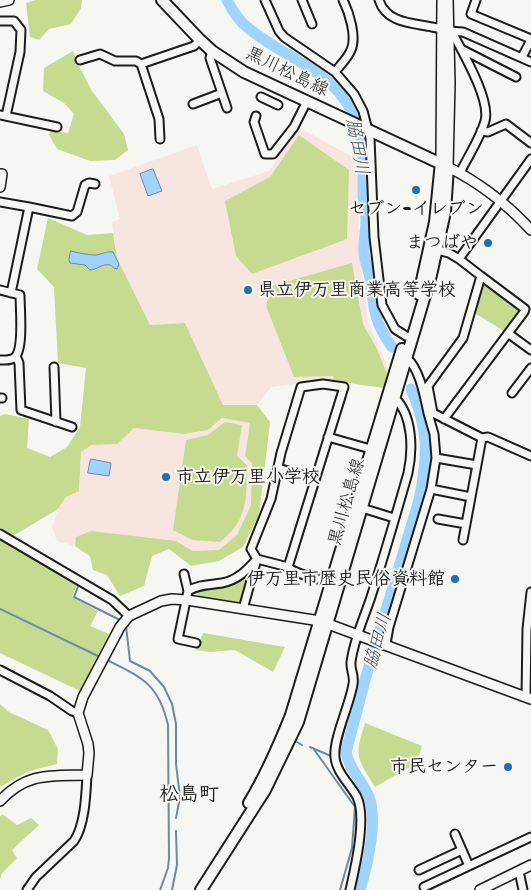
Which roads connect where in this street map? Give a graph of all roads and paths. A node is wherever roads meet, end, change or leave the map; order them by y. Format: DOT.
graph roads {
  1 [pos="9,0"];
  2 [pos="162,0"];
  3 [pos="265,0"];
  4 [pos="302,0"];
  5 [pos="343,0"];
  6 [pos="379,0"];
  7 [pos="442,0"];
  8 [pos="448,0"];
  9 [pos="476,0"];
  10 [pos="0,2"];
  11 [pos="0,21"];
  12 [pos="312,24"];
  13 [pos="448,31"];
  14 [pos="531,39"];
  15 [pos="200,40"];
  16 [pos="460,48"];
  17 [pos="212,51"];
  18 [pos="522,57"];
  19 [pos="80,60"];
  20 [pos="531,62"];
  21 [pos="140,64"];
  22 [pos="335,72"];
  23 [pos="516,77"];
  24 [pos="273,85"];
  25 [pos="222,93"];
  26 [pos="261,98"];
  27 [pos="270,101"];
  28 [pos="307,101"];
  29 [pos="193,104"];
  30 [pos="278,105"];
  31 [pos="227,108"];
  32 [pos="3,115"];
  33 [pos="256,116"];
  34 [pos="57,127"];
  35 [pos="367,128"];
  36 [pos="481,131"];
  37 [pos="160,139"];
  38 [pos="531,143"];
  39 [pos="531,159"];
  40 [pos="444,164"];
  41 [pos="460,173"];
  42 [pos="0,174"];
  43 [pos="95,184"];
  44 [pos="0,187"];
  45 [pos="0,202"];
  46 [pos="501,202"];
  47 [pos="29,207"];
  48 [pos="520,218"];
  49 [pos="531,222"];
  50 [pos="531,230"];
  51 [pos="437,250"];
  52 [pos="459,259"];
  53 [pos="481,276"];
  54 [pos="0,290"];
  55 [pos="10,293"];
  56 [pos="509,334"];
  57 [pos="406,336"];
  58 [pos="531,350"];
  59 [pos="16,356"];
  60 [pos="407,358"];
  61 [pos="0,360"];
  62 [pos="54,367"];
  63 [pos="531,368"];
  64 [pos="512,393"];
  65 [pos="395,398"];
  66 [pos="431,413"];
  67 [pos="444,419"];
  68 [pos="56,422"];
  69 [pos="72,427"];
  70 [pos="328,437"];
  71 [pos="482,438"];
  72 [pos="375,451"];
  73 [pos="531,456"];
  74 [pos="436,458"];
  75 [pos="477,465"];
  76 [pos="278,468"];
  77 [pos="315,479"];
  78 [pos="431,489"];
  79 [pos="471,497"];
  80 [pos="362,508"];
  81 [pos="394,518"];
  82 [pos="438,519"];
  83 [pos="466,524"];
  84 [pos="0,534"];
  85 [pos="463,540"];
  86 [pos="257,559"];
  87 [pos="288,567"];
  88 [pos="184,574"];
  89 [pos="332,582"];
  90 [pos="531,592"];
  91 [pos="188,595"];
  92 [pos="243,609"];
  93 [pos="129,616"];
  94 [pos="324,623"];
  95 [pos="358,634"];
  96 [pos="196,643"];
  97 [pos="386,644"];
  98 [pos="0,670"];
  99 [pos="529,678"];
  100 [pos="529,698"];
  101 [pos="78,713"];
  102 [pos="87,775"];
  103 [pos="0,801"];
  104 [pos="456,834"];
  105 [pos="531,836"];
  106 [pos="462,850"];
  107 [pos="531,865"];
  108 [pos="469,866"];
  109 [pos="419,870"];
  110 [pos="519,871"];
  111 [pos="424,887"];
  112 [pos="27,890"];
  113 [pos="193,890"];
  114 [pos="201,890"];
  115 [pos="350,890"];
  116 [pos="480,890"];
  117 [pos="523,890"];
  1 -- 10 [label="street"];
  2 -- 15 [label="main road, 黒川松島線"];
  3 -- 22 [label="street"];
  4 -- 12 [label="street"];
  5 -- 22 [label="street"];
  6 -- 13 [label="street"];
  7 -- 13 [label="street"];
  8 -- 13 [label="street"];
  9 -- 14 [label="street"];
  11 -- 32 [label="street"];
  13 -- 16 [label="street"];
  13 -- 18 [label="street"];
  13 -- 40 [label="street"];
  14 -- 18 [label="street"];
  15 -- 17 [label="main road, 黒川松島線"];
  15 -- 21 [label="street"];
  16 -- 23 [label="street"];
  16 -- 36 [label="street"];
  17 -- 24 [label="main road, 黒川松島線"];
  17 -- 25 [label="street"];
  18 -- 20 [label="street"];
  19 -- 21 [label="street"];
  21 -- 37 [label="street"];
  22 -- 35 [label="street"];
  24 -- 27 [label="street"];
  24 -- 28 [label="main road, 黒川松島線"];
  25 -- 29 [label="street"];
  25 -- 31 [label="street"];
  26 -- 27 [label="street"];
  27 -- 30 [label="street"];
  28 -- 33 [label="street"];
  28 -- 35 [label="main road, 黒川松島線"];
  32 -- 34 [label="street"];
  35 -- 40 [label="main road, 黒川松島線"];
  35 -- 57 [label="street"];
  36 -- 38 [label="street"];
  36 -- 41 [label="street"];
  39 -- 46 [label="street"];
  40 -- 41 [label="street"];
  40 -- 51 [label="main road, 黒川松島線"];
  40 -- 57 [label="main road, 黒川松島線"];
  41 -- 46 [label="street"];
  42 -- 44 [label="street"];
  43 -- 47 [label="street"];
  45 -- 47 [label="street"];
  46 -- 48 [label="street"];
  46 -- 52 [label="street"];
  47 -- 55 [label="street"];
  48 -- 49 [label="street"];
  48 -- 50 [label="street"];
  51 -- 52 [label="street"];
  51 -- 60 [label="main road, 黒川松島線"];
  52 -- 53 [label="street"];
  53 -- 56 [label="street"];
  53 -- 66 [label="street"];
  54 -- 55 [label="street"];
  55 -- 59 [label="street"];
  56 -- 58 [label="street"];
  56 -- 67 [label="street"];
  57 -- 72 [label="main road, 黒川松島線"];
  59 -- 61 [label="street"];
  59 -- 68 [label="street"];
  60 -- 65 [label="main road, 黒川松島線"];
  60 -- 66 [label="street"];
  62 -- 68 [label="street"];
  63 -- 64 [label="street"];
  65 -- 72 [label="main road, 黒川松島線"];
  65 -- 81 [label="street"];
  66 -- 67 [label="street"];
  66 -- 74 [label="street"];
  67 -- 71 [label="street"];
  68 -- 69 [label="street"];
  70 -- 72 [label="street"];
  70 -- 76 [label="street"];
  70 -- 77 [label="street"];
  71 -- 73 [label="street"];
  71 -- 75 [label="street"];
  72 -- 80 [label="main road, 黒川松島線"];
  72 -- 89 [label="main road, 黒川松島線"];
  74 -- 75 [label="street"];
  74 -- 78 [label="street"];
  75 -- 79 [label="street"];
  76 -- 77 [label="street"];
  76 -- 86 [label="street"];
  77 -- 87 [label="street"];
  78 -- 79 [label="street"];
  78 -- 97 [label="street"];
  79 -- 83 [label="street"];
  80 -- 81 [label="street"];
  80 -- 94 [label="main road, 黒川松島線"];
  81 -- 95 [label="street"];
  82 -- 83 [label="street"];
  83 -- 85 [label="street"];
  84 -- 93 [label="street"];
  86 -- 87 [label="street"];
  86 -- 91 [label="street"];
  86 -- 92 [label="street"];
  87 -- 89 [label="street"];
  88 -- 91 [label="street"];
  89 -- 94 [label="main road, 黒川松島線"];
  90 -- 99 [label="street"];
  91 -- 92 [label="street"];
  91 -- 93 [label="street"];
  91 -- 96 [label="street"];
  92 -- 94 [label="street"];
  93 -- 101 [label="street"];
  94 -- 95 [label="street"];
  94 -- 113 [label="main road, 黒川松島線"];
  94 -- 114 [label="main road, 黒川松島線"];
  95 -- 97 [label="street"];
  95 -- 115 [label="street"];
  97 -- 100 [label="street"];
  98 -- 101 [label="street"];
  99 -- 100 [label="street"];
  101 -- 102 [label="street"];
  102 -- 103 [label="street"];
  102 -- 112 [label="street"];
  104 -- 106 [label="street"];
  105 -- 108 [label="street"];
  106 -- 108 [label="street"];
  106 -- 109 [label="street"];
  107 -- 110 [label="street"];
  108 -- 111 [label="street"];
  110 -- 116 [label="street"];
  110 -- 117 [label="street"];
}
